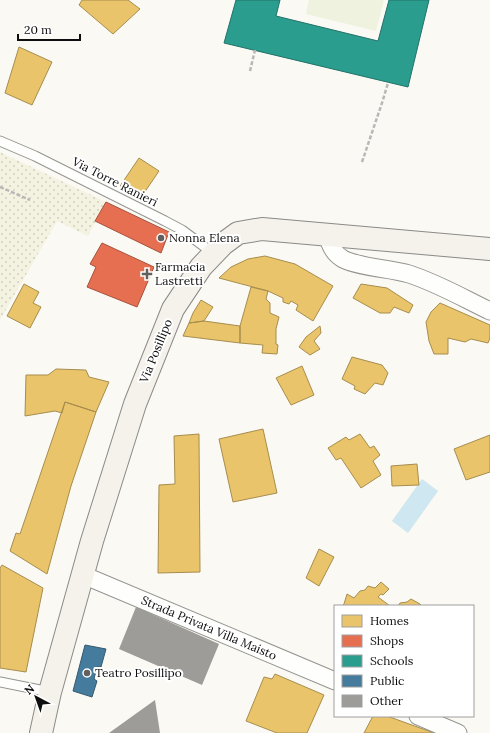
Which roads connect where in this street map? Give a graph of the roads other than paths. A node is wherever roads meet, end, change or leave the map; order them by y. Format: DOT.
graph roads {
  1 [pos="0,141"];
  2 [pos="327,234"];
  3 [pos="490,249"];
  4 [pos="213,253"];
  5 [pos="490,311"];
  6 [pos="83,575"];
  7 [pos="334,681"];
  8 [pos="0,682"];
  9 [pos="50,692"];
  10 [pos="420,717"];
  11 [pos="41,733"];
  12 [pos="458,733"];
  1 -- 4 [label="lane, Via Torre Ranieri"];
  2 -- 3 [label="street, Via Posillipo"];
  2 -- 4 [label="street, Via Posillipo"];
  2 -- 5 [label="street"];
  4 -- 6 [label="street, Via Posillipo"];
  6 -- 7 [label="street, Strada Privata Villa Maisto"];
  6 -- 9 [label="street, Via Posillipo"];
  8 -- 9 [label="lane"];
  9 -- 11 [label="street, Via Posillipo"];
  10 -- 12 [label="street"];
}
